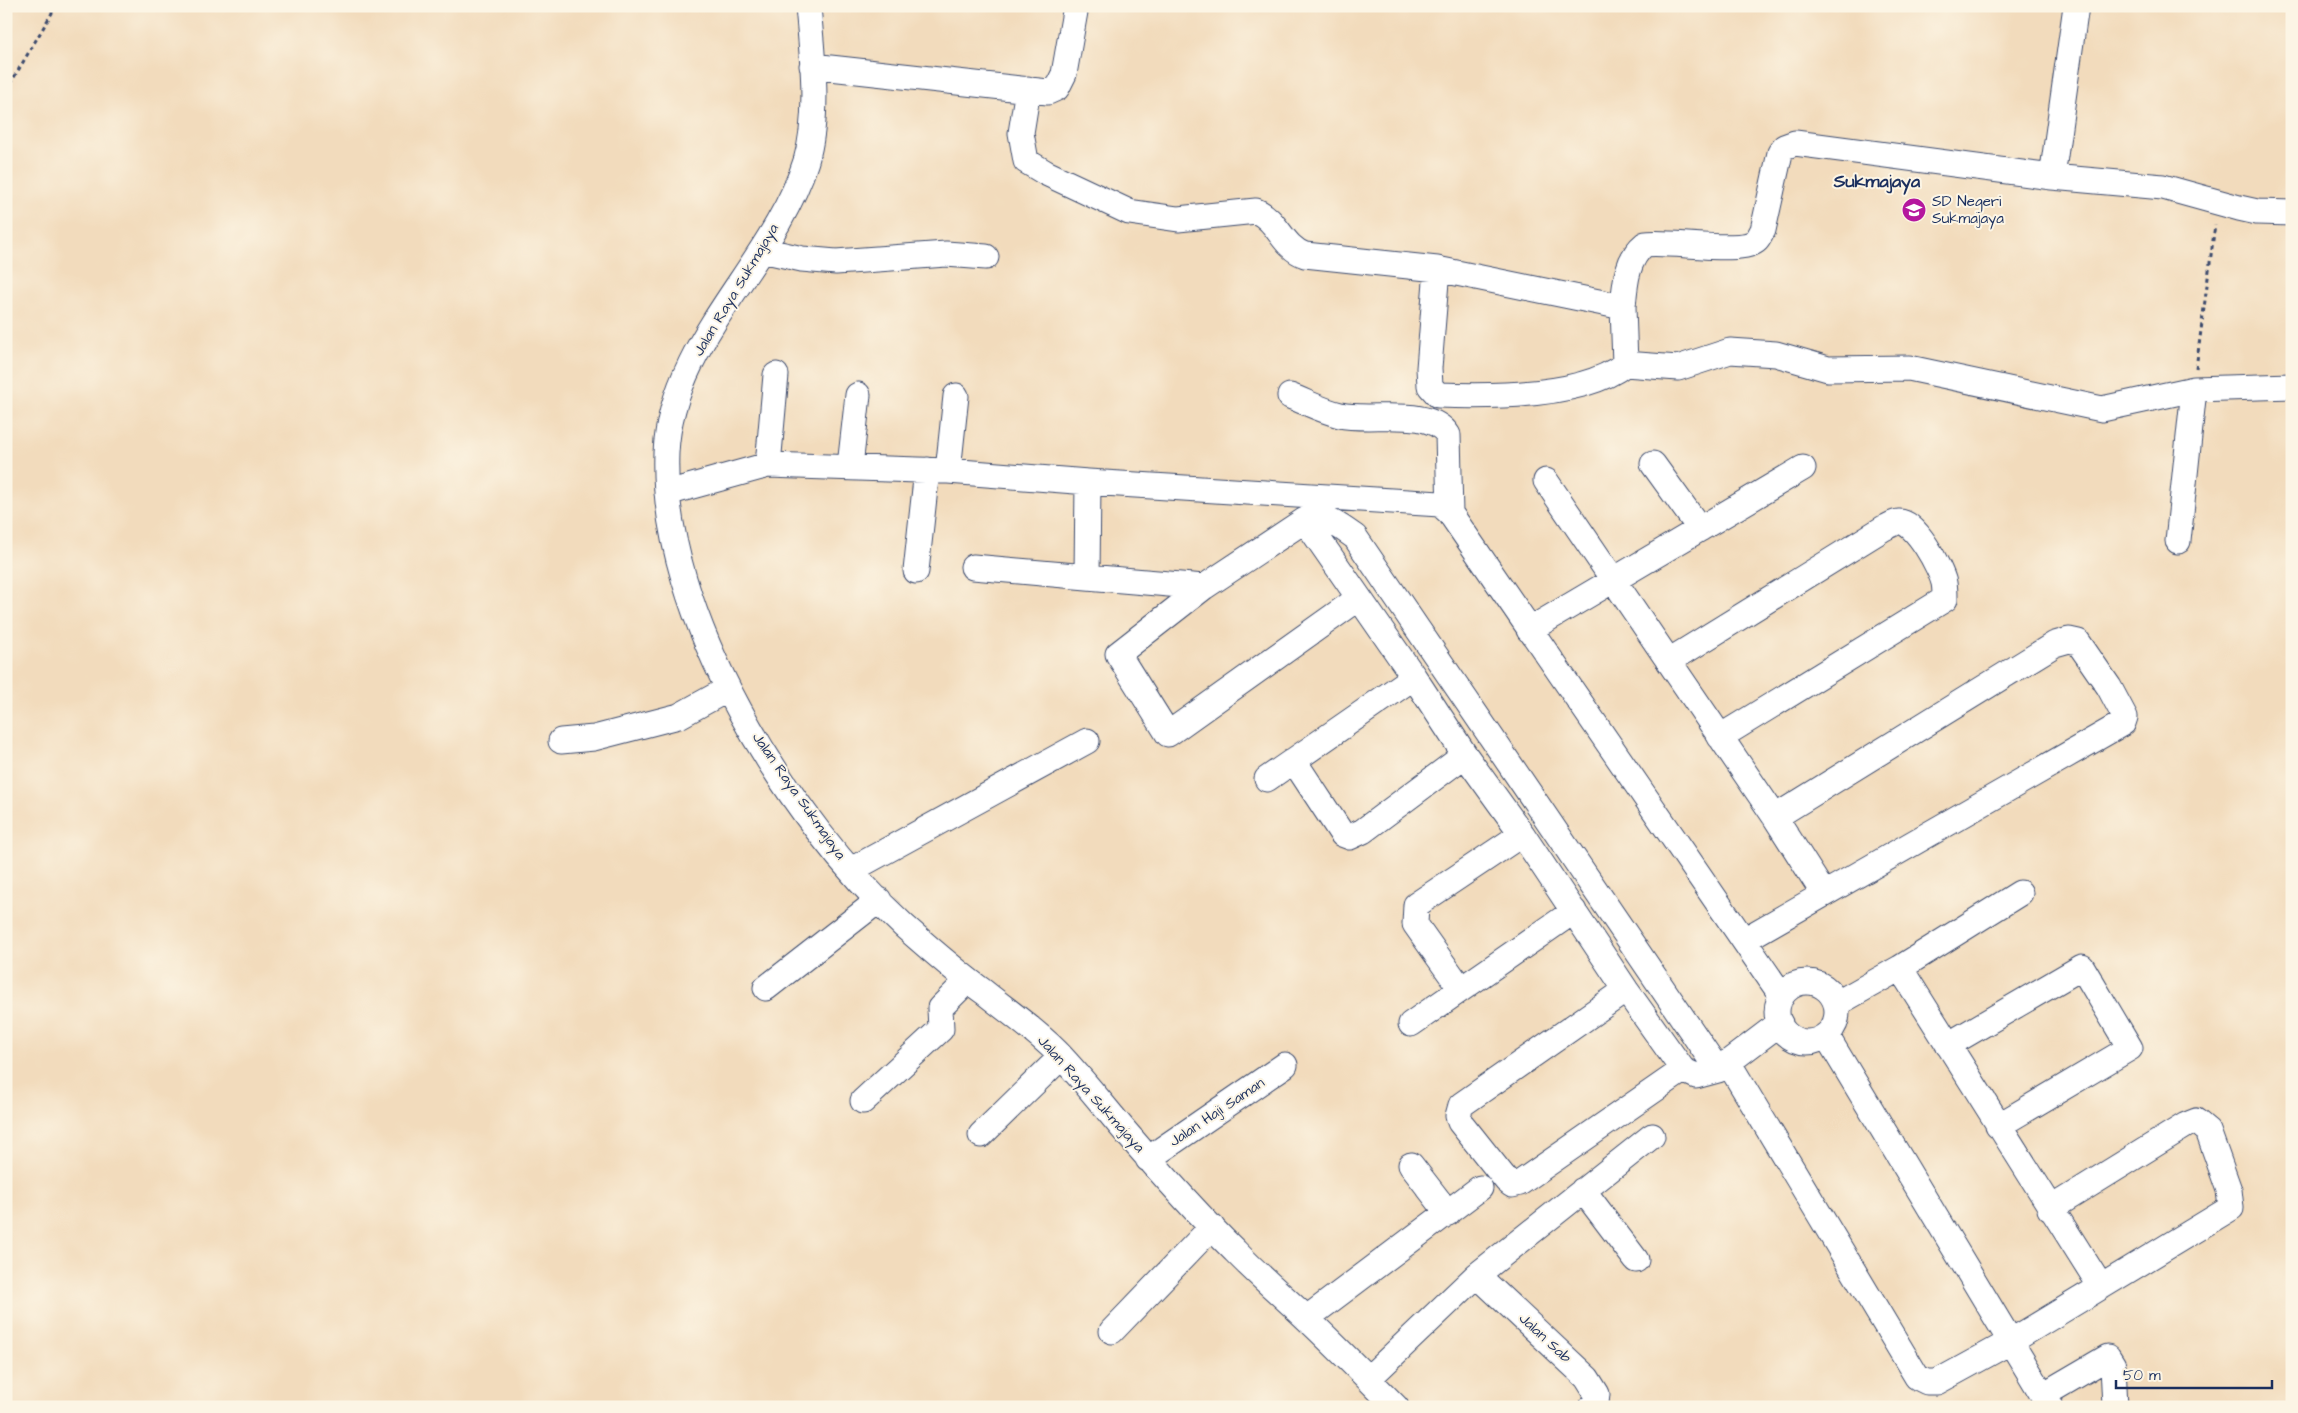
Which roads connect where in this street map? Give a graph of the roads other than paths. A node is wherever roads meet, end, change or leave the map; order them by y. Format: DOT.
graph roads {
  1 [pos="808,6"];
  2 [pos="1076,6"];
  3 [pos="2076,6"];
  4 [pos="812,66"];
  5 [pos="1028,89"];
  6 [pos="2052,177"];
  7 [pos="2292,213"];
  8 [pos="762,250"];
  9 [pos="986,257"];
  10 [pos="1437,269"];
  11 [pos="1623,307"];
  12 [pos="1625,364"];
  13 [pos="776,375"];
  14 [pos="2292,386"];
  15 [pos="2194,388"];
  16 [pos="858,395"];
  17 [pos="956,396"];
  18 [pos="1290,396"];
  19 [pos="1653,464"];
  20 [pos="768,465"];
  21 [pos="850,466"];
  22 [pos="1803,468"];
  23 [pos="938,470"];
  24 [pos="1546,481"];
  25 [pos="1088,482"];
  26 [pos="668,493"];
  27 [pos="1450,513"];
  28 [pos="1305,520"];
  29 [pos="1700,528"];
  30 [pos="2178,540"];
  31 [pos="974,567"];
  32 [pos="916,571"];
  33 [pos="1087,577"];
  34 [pos="1615,579"];
  35 [pos="1204,587"];
  36 [pos="1359,598"];
  37 [pos="1529,630"];
  38 [pos="1668,660"];
  39 [pos="1414,677"];
  40 [pos="728,689"];
  41 [pos="1720,737"];
  42 [pos="561,741"];
  43 [pos="1087,741"];
  44 [pos="1465,755"];
  45 [pos="1294,761"];
  46 [pos="1267,780"];
  47 [pos="1776,817"];
  48 [pos="1522,834"];
  49 [pos="851,870"];
  50 [pos="2020,893"];
  51 [pos="1824,894"];
  52 [pos="879,900"];
  53 [pos="1574,912"];
  54 [pos="1744,940"];
  55 [pos="1900,968"];
  56 [pos="968,980"];
  57 [pos="766,988"];
  58 [pos="1461,989"];
  59 [pos="1626,990"];
  60 [pos="1782,996"];
  61 [pos="1836,1004"];
  62 [pos="1780,1023"];
  63 [pos="1411,1024"];
  64 [pos="1826,1035"];
  65 [pos="1948,1045"];
  66 [pos="1061,1057"];
  67 [pos="1285,1065"];
  68 [pos="1723,1066"];
  69 [pos="1684,1070"];
  70 [pos="863,1101"];
  71 [pos="1998,1126"];
  72 [pos="981,1135"];
  73 [pos="1652,1136"];
  74 [pos="1148,1158"];
  75 [pos="1411,1165"];
  76 [pos="1480,1188"];
  77 [pos="1583,1190"];
  78 [pos="2050,1209"];
  79 [pos="1448,1212"];
  80 [pos="1212,1227"];
  81 [pos="1636,1260"];
  82 [pos="1477,1275"];
  83 [pos="2101,1287"];
  84 [pos="1307,1318"];
  85 [pos="1112,1331"];
  86 [pos="2010,1342"];
  87 [pos="1368,1379"];
  88 [pos="2046,1401"];
  89 [pos="1396,1407"];
  90 [pos="1592,1407"];
  91 [pos="2114,1407"];
  1 -- 4 [label="street, Jalan Raya Sukmajaya"];
  2 -- 5 [label="street"];
  3 -- 6 [label="street"];
  4 -- 5 [label="street"];
  4 -- 8 [label="street, Jalan Raya Sukmajaya"];
  5 -- 10 [label="street"];
  6 -- 7 [label="street"];
  6 -- 11 [label="street"];
  8 -- 9 [label="street"];
  8 -- 26 [label="street, Jalan Raya Sukmajaya"];
  10 -- 11 [label="street"];
  10 -- 12 [label="street"];
  11 -- 12 [label="street"];
  12 -- 15 [label="street"];
  13 -- 20 [label="street"];
  14 -- 15 [label="street"];
  15 -- 30 [label="street"];
  16 -- 21 [label="street"];
  17 -- 23 [label="street"];
  18 -- 27 [label="street"];
  19 -- 29 [label="street"];
  20 -- 21 [label="street"];
  20 -- 26 [label="street"];
  21 -- 23 [label="street"];
  22 -- 29 [label="street"];
  23 -- 25 [label="street"];
  23 -- 32 [label="street"];
  24 -- 34 [label="street"];
  25 -- 27 [label="street"];
  25 -- 33 [label="street"];
  26 -- 40 [label="street, Jalan Raya Sukmajaya"];
  27 -- 37 [label="street"];
  28 -- 35 [label="street"];
  28 -- 36 [label="street"];
  28 -- 68 [label="street"];
  29 -- 34 [label="street"];
  31 -- 33 [label="street"];
  33 -- 35 [label="street"];
  34 -- 37 [label="street"];
  34 -- 38 [label="street"];
  35 -- 36 [label="street"];
  36 -- 39 [label="street"];
  37 -- 54 [label="street"];
  38 -- 41 [label="street"];
  38 -- 41 [label="street"];
  39 -- 44 [label="street"];
  39 -- 45 [label="street"];
  40 -- 42 [label="street"];
  40 -- 49 [label="street, Jalan Raya Sukmajaya"];
  41 -- 47 [label="street"];
  43 -- 49 [label="street"];
  44 -- 45 [label="street"];
  44 -- 48 [label="street"];
  45 -- 46 [label="street"];
  47 -- 51 [label="street"];
  47 -- 51 [label="street"];
  48 -- 53 [label="street"];
  48 -- 58 [label="street"];
  49 -- 52 [label="street, Jalan Raya Sukmajaya"];
  50 -- 55 [label="street"];
  51 -- 54 [label="street"];
  52 -- 56 [label="street, Jalan Raya Sukmajaya"];
  52 -- 57 [label="street"];
  53 -- 58 [label="street"];
  53 -- 59 [label="street"];
  54 -- 60 [label="street"];
  55 -- 61 [label="street"];
  55 -- 65 [label="street"];
  56 -- 66 [label="street, Jalan Raya Sukmajaya"];
  56 -- 70 [label="street"];
  58 -- 63 [label="street"];
  59 -- 69 [label="street"];
  59 -- 69 [label="street"];
  60 -- 61 [label="street"];
  60 -- 62 [label="street"];
  61 -- 64 [label="street"];
  62 -- 64 [label="street"];
  62 -- 68 [label="street"];
  64 -- 86 [label="street"];
  65 -- 71 [label="street"];
  65 -- 71 [label="street"];
  66 -- 72 [label="street"];
  66 -- 74 [label="street, Jalan Raya Sukmajaya"];
  67 -- 74 [label="street, Jalan Haji Saman"];
  68 -- 69 [label="street"];
  68 -- 86 [label="street"];
  71 -- 78 [label="street"];
  73 -- 77 [label="street"];
  74 -- 80 [label="street, Jalan Raya Sukmajaya"];
  75 -- 79 [label="street"];
  76 -- 79 [label="street"];
  77 -- 81 [label="street"];
  77 -- 82 [label="street"];
  78 -- 83 [label="street"];
  78 -- 83 [label="street"];
  79 -- 84 [label="street"];
  80 -- 84 [label="street, Jalan Raya Sukmajaya"];
  80 -- 85 [label="street"];
  82 -- 87 [label="street"];
  82 -- 90 [label="street, Jalan Sab"];
  83 -- 86 [label="street"];
  84 -- 87 [label="street, Jalan Raya Sukmajaya"];
  86 -- 88 [label="street"];
  87 -- 89 [label="street, Jalan Raya Sukmajaya"];
  88 -- 91 [label="street"];
}
